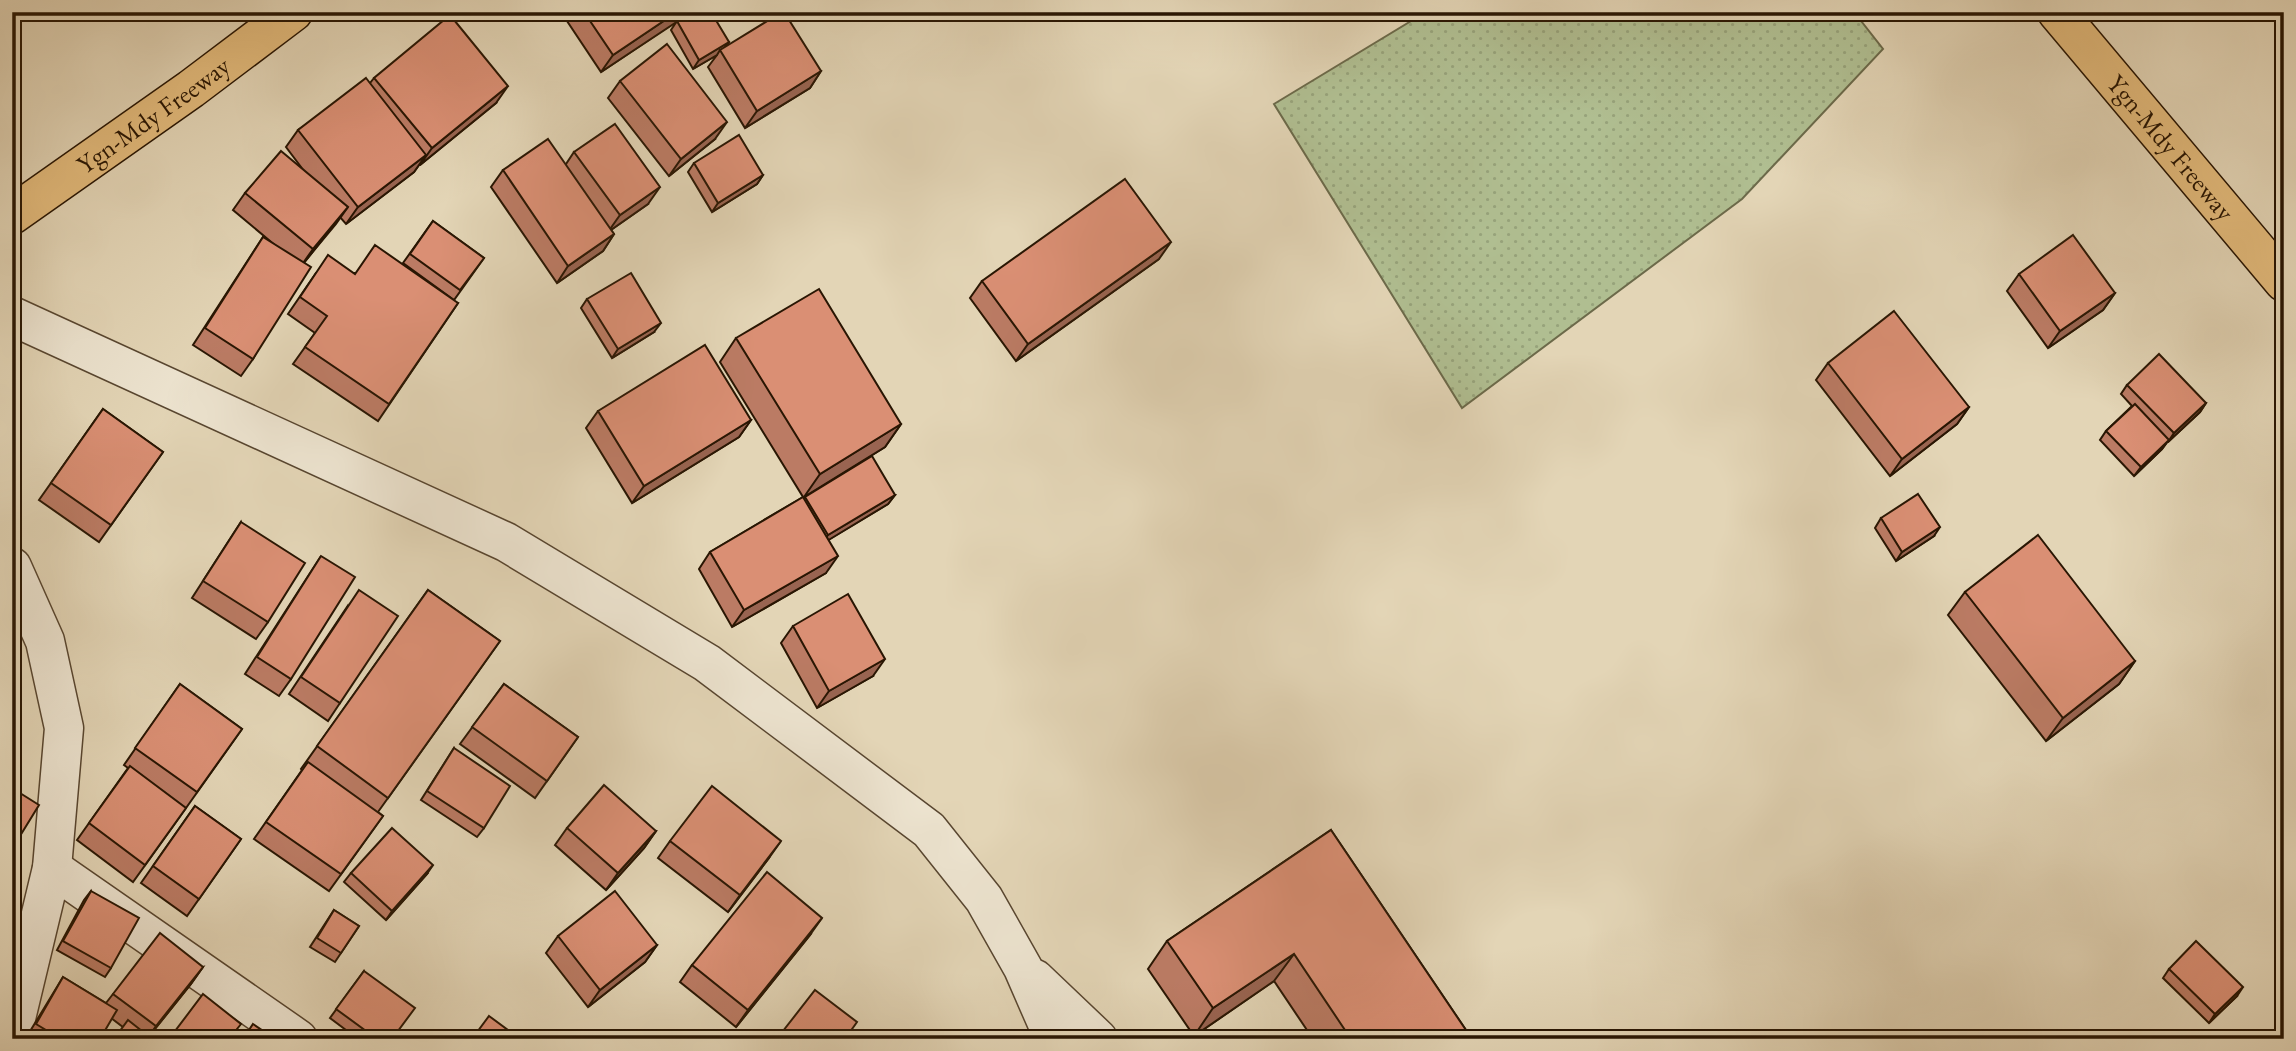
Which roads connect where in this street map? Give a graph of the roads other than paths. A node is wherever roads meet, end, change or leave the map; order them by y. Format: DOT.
graph roads {
  1 [pos="293,12"];
  2 [pos="2057,12"];
  3 [pos="12,215"];
  4 [pos="2284,282"];
  5 [pos="12,316"];
  6 [pos="12,567"];
  7 [pos="52,868"];
  8 [pos="1023,968"];
  9 [pos="12,1035"];
  10 [pos="298,1039"];
  11 [pos="1054,1039"];
  12 [pos="1098,1039"];
  1 -- 3 [label="main road, Ygn-Mdy Freeway"];
  2 -- 4 [label="main road, Ygn-Mdy Freeway"];
  5 -- 8 [label="street"];
  6 -- 7 [label="street"];
  7 -- 9 [label="street"];
  7 -- 10 [label="street"];
  8 -- 11 [label="street"];
  8 -- 12 [label="street"];
}
